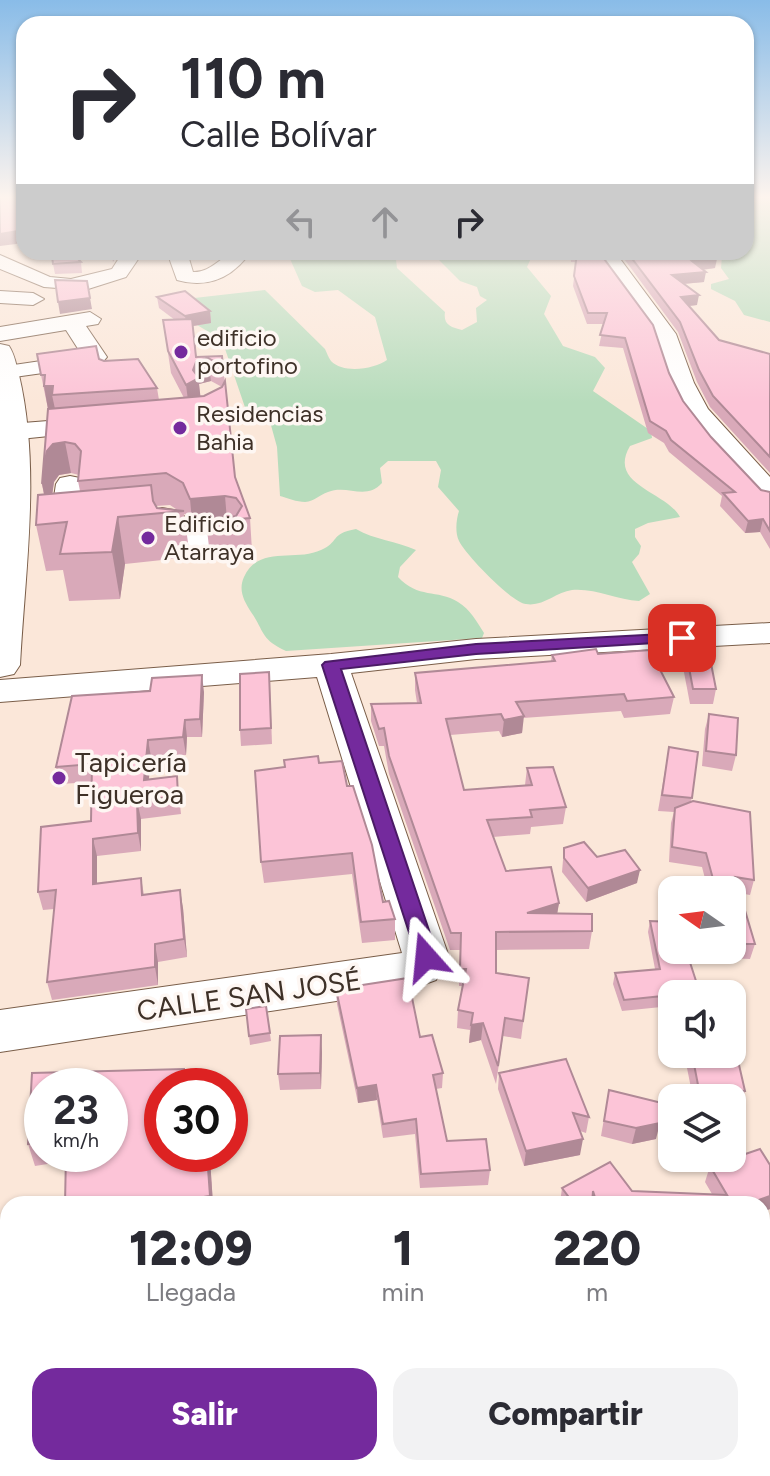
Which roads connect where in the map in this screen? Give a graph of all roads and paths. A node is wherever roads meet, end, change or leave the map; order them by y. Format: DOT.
graph roads {
  1 [pos="8,265"];
  2 [pos="124,265"];
  3 [pos="181,265"];
  4 [pos="227,265"];
  5 [pos="614,265"];
  6 [pos="0,297"];
  7 [pos="33,299"];
  8 [pos="0,334"];
  9 [pos="3,363"];
  10 [pos="122,423"];
  11 [pos="10,432"];
  12 [pos="70,484"];
  13 [pos="770,494"];
  14 [pos="150,515"];
  15 [pos="11,528"];
  16 [pos="224,528"];
  17 [pos="770,633"];
  18 [pos="0,665"];
  19 [pos="331,665"];
  20 [pos="0,691"];
  21 [pos="0,1031"];
  1 -- 2 [label="street"];
  3 -- 4 [label="street"];
  5 -- 13 [label="street"];
  6 -- 7 [label="street"];
  8 -- 9 [label="street"];
  9 -- 11 [label="main road"];
  10 -- 11 [label="street"];
  11 -- 15 [label="main road"];
  12 -- 15 [label="street"];
  14 -- 16 [label="street"];
  15 -- 18 [label="main road"];
  17 -- 19 [label="street"];
  19 -- 20 [label="street"];
  19 -- 21 [label="street, CALLE SAN JOSÉ"];
}
